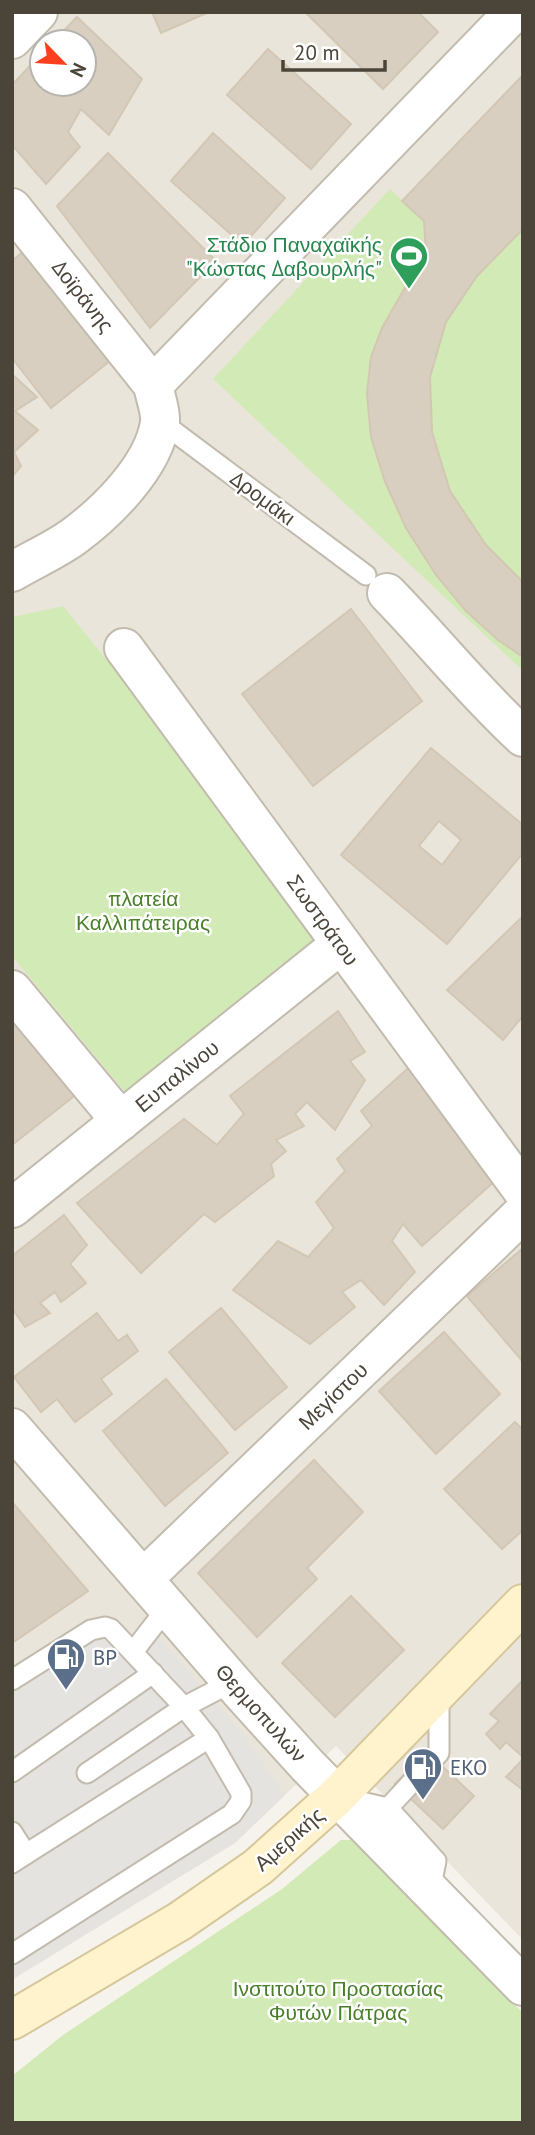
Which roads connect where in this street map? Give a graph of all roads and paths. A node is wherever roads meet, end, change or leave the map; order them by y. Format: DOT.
graph roads {
  1 [pos="37,12"];
  2 [pos="514,12"];
  3 [pos="12,39"];
  4 [pos="12,208"];
  5 [pos="157,403"];
  6 [pos="12,572"];
  7 [pos="377,584"];
  8 [pos="124,648"];
  9 [pos="523,737"];
  10 [pos="341,944"];
  11 [pos="12,990"];
  12 [pos="121,1121"];
  13 [pos="523,1191"];
  14 [pos="12,1208"];
  15 [pos="523,1213"];
  16 [pos="12,1428"];
  17 [pos="143,1579"];
  18 [pos="523,1604"];
  19 [pos="167,1608"];
  20 [pos="133,1652"];
  21 [pos="153,1673"];
  22 [pos="12,1680"];
  23 [pos="232,1682"];
  24 [pos="439,1690"];
  25 [pos="184,1707"];
  26 [pos="209,1738"];
  27 [pos="12,1772"];
  28 [pos="88,1773"];
  29 [pos="336,1797"];
  30 [pos="388,1808"];
  31 [pos="12,1832"];
  32 [pos="19,1859"];
  33 [pos="430,1891"];
  34 [pos="12,1954"];
  35 [pos="522,1985"];
  36 [pos="12,2020"];
  1 -- 3 [label="street"];
  2 -- 5 [label="street"];
  4 -- 5 [label="street, Δοϊράνης"];
  5 -- 6 [label="street"];
  5 -- 7 [label="lane, Δρομάκι"];
  7 -- 9 [label="street"];
  8 -- 10 [label="street, Σωστράτου"];
  10 -- 12 [label="street, Ευπαλίνου"];
  10 -- 13 [label="street, Σωστράτου"];
  11 -- 12 [label="street"];
  12 -- 14 [label="street, Ευπαλίνου"];
  15 -- 17 [label="street, Μεγίστου"];
  16 -- 17 [label="street, Θερμοπυλών"];
  17 -- 19 [label="street, Θερμοπυλών"];
  18 -- 24 [label="street, Αμερικής"];
  19 -- 20 [label="lane"];
  19 -- 23 [label="street, Θερμοπυλών"];
  20 -- 21 [label="lane"];
  20 -- 22 [label="lane"];
  21 -- 25 [label="lane"];
  21 -- 27 [label="lane"];
  23 -- 25 [label="lane"];
  23 -- 29 [label="street, Θερμοπυλών"];
  24 -- 29 [label="street, Αμερικής"];
  24 -- 30 [label="lane"];
  25 -- 26 [label="lane"];
  25 -- 28 [label="lane"];
  26 -- 32 [label="lane"];
  26 -- 34 [label="lane"];
  29 -- 30 [label="lane"];
  29 -- 33 [label="street, Θερμοπυλών"];
  29 -- 36 [label="street, Αμερικής"];
  30 -- 33 [label="lane"];
  31 -- 32 [label="lane"];
  33 -- 35 [label="street, Θερμοπυλών"];
}
